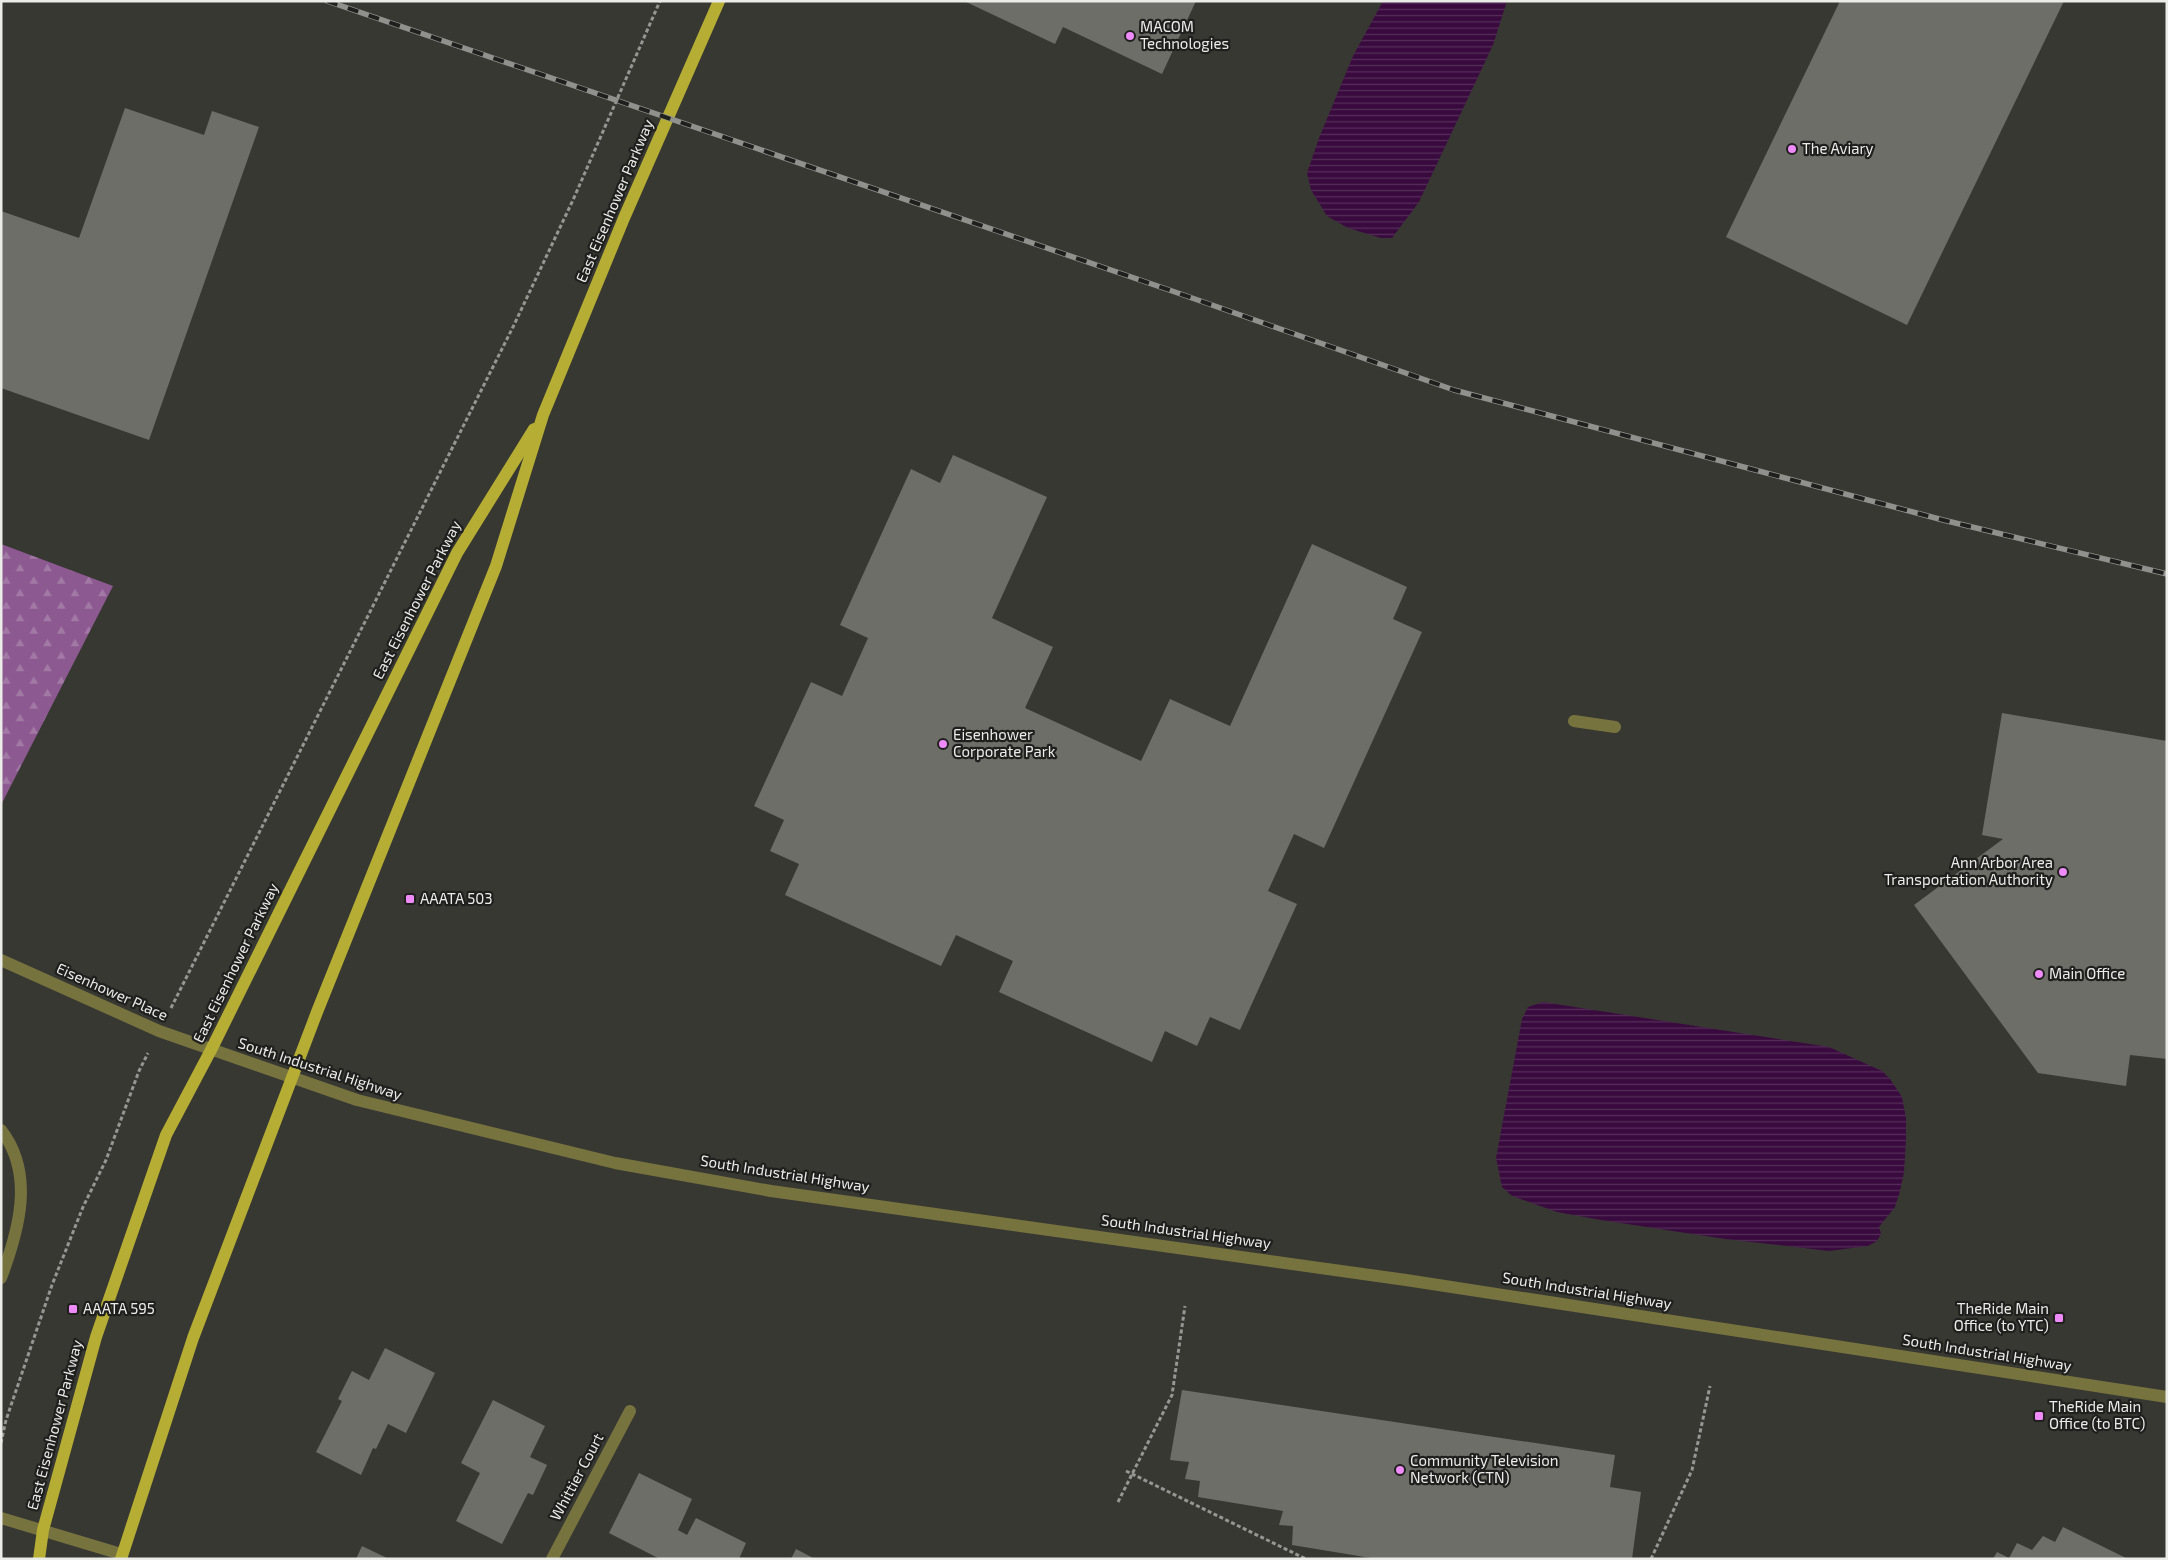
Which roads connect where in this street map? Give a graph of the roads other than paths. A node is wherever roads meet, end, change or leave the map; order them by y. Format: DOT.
graph roads {
  1 [pos="719,1"];
  2 [pos="543,415"];
  3 [pos="1574,721"];
  4 [pos="1615,727"];
  5 [pos="1,960"];
  6 [pos="211,1050"];
  7 [pos="292,1079"];
  8 [pos="1,1130"];
  9 [pos="1,1278"];
  10 [pos="2167,1398"];
  11 [pos="630,1411"];
  12 [pos="1,1518"];
  13 [pos="43,1530"];
  14 [pos="121,1557"];
  15 [pos="39,1559"];
  16 [pos="552,1559"];
  1 -- 2 [label="main road, East Eisenhower Parkway"];
  2 -- 6 [label="main road, East Eisenhower Parkway"];
  2 -- 7 [label="main road, East Eisenhower Parkway"];
  3 -- 4 [label="street"];
  5 -- 6 [label="street, Eisenhower Place"];
  6 -- 7 [label="street, South Industrial Highway"];
  6 -- 13 [label="main road, East Eisenhower Parkway"];
  7 -- 10 [label="street, South Industrial Highway"];
  7 -- 14 [label="main road, East Eisenhower Parkway"];
  8 -- 9 [label="street"];
  11 -- 16 [label="street, Whittier Court"];
  12 -- 13 [label="street"];
  13 -- 14 [label="street"];
  13 -- 15 [label="main road, East Eisenhower Parkway"];
}
